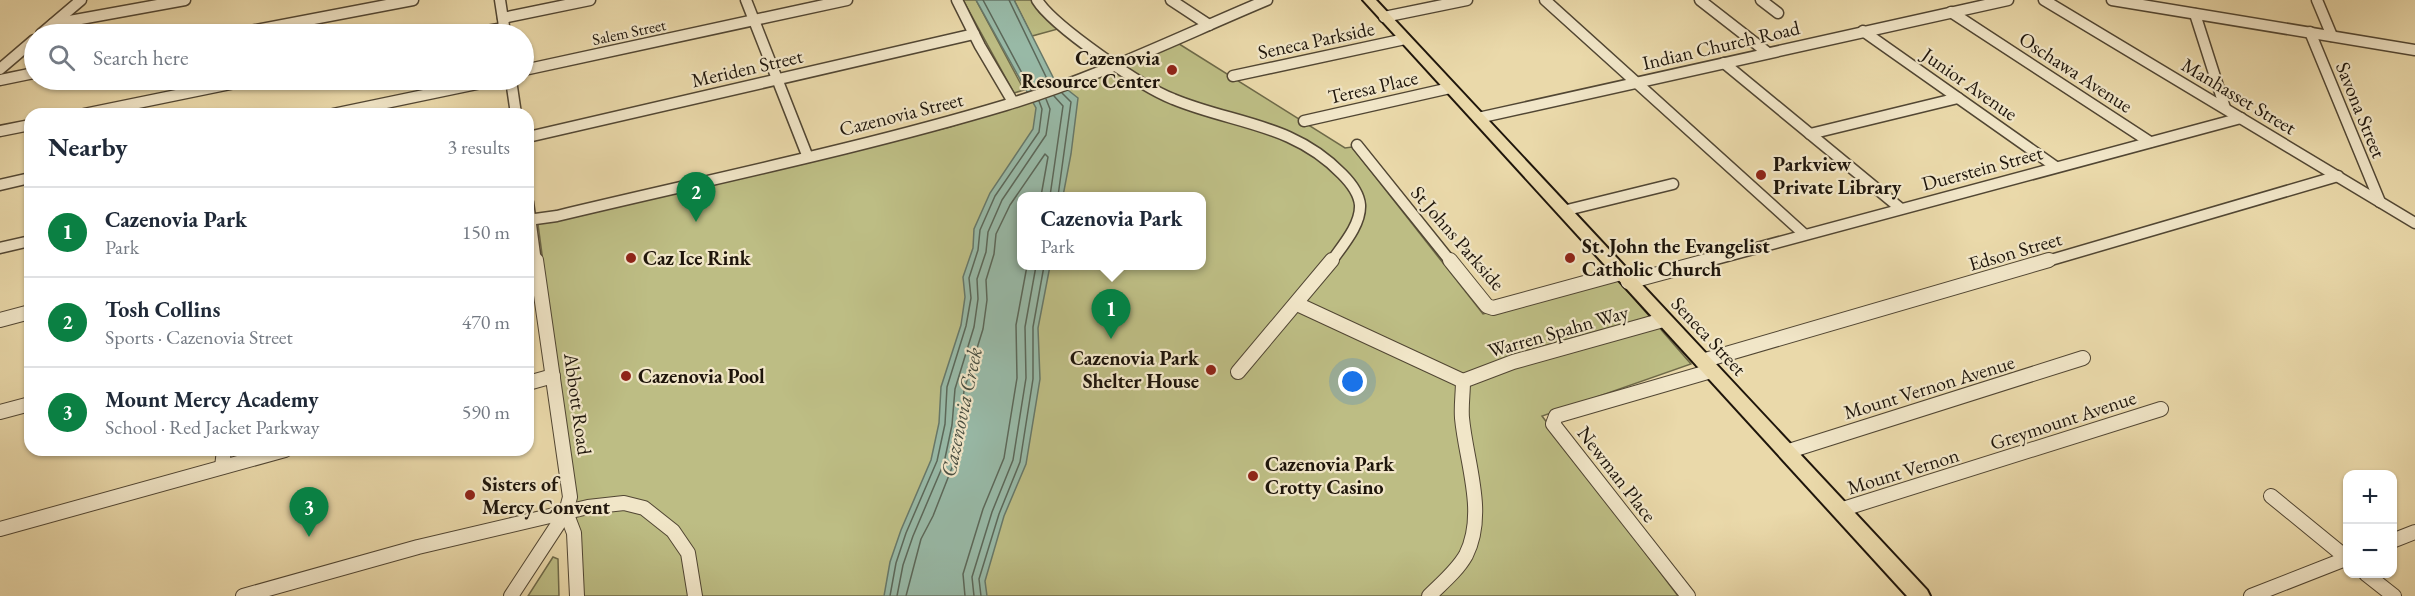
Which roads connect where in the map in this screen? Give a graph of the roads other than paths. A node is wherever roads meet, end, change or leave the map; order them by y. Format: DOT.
graph roads {
  1 [pos="81,0"];
  2 [pos="185,0"];
  3 [pos="413,0"];
  4 [pos="500,0"];
  5 [pos="590,0"];
  6 [pos="746,0"];
  7 [pos="847,0"];
  8 [pos="957,0"];
  9 [pos="1038,0"];
  10 [pos="1171,0"];
  11 [pos="1267,0"];
  12 [pos="1369,0"];
  13 [pos="1467,0"];
  14 [pos="1545,0"];
  15 [pos="1700,0"];
  16 [pos="1761,0"];
  17 [pos="2005,0"];
  18 [pos="2044,0"];
  19 [pos="2112,0"];
  20 [pos="2181,0"];
  21 [pos="2317,0"];
  22 [pos="1951,12"];
  23 [pos="2184,12"];
  24 [pos="1778,13"];
  25 [pos="2195,14"];
  26 [pos="1384,17"];
  27 [pos="754,20"];
  28 [pos="52,24"];
  29 [pos="288,24"];
  30 [pos="504,24"];
  31 [pos="511,24"];
  32 [pos="1209,25"];
  33 [pos="1863,31"];
  34 [pos="2310,32"];
  35 [pos="974,34"];
  36 [pos="2332,36"];
  37 [pos="1405,39"];
  38 [pos="24,48"];
  39 [pos="2415,50"];
  40 [pos="1,52"];
  41 [pos="1768,53"];
  42 [pos="15,56"];
  43 [pos="1724,63"];
  44 [pos="1116,64"];
  45 [pos="534,68"];
  46 [pos="0,69"];
  47 [pos="24,76"];
  48 [pos="1233,76"];
  49 [pos="0,80"];
  50 [pos="777,80"];
  51 [pos="1638,82"];
  52 [pos="1450,88"];
  53 [pos="201,90"];
  54 [pos="448,90"];
  55 [pos="512,90"];
  56 [pos="1958,98"];
  57 [pos="1013,102"];
  58 [pos="113,108"];
  59 [pos="362,108"];
  60 [pos="515,108"];
  61 [pos="2225,108"];
  62 [pos="1478,118"];
  63 [pos="2241,118"];
  64 [pos="1304,121"];
  65 [pos="24,126"];
  66 [pos="0,131"];
  67 [pos="1810,134"];
  68 [pos="534,136"];
  69 [pos="2150,142"];
  70 [pos="1357,145"];
  71 [pos="807,155"];
  72 [pos="2056,167"];
  73 [pos="2337,176"];
  74 [pos="24,179"];
  75 [pos="0,184"];
  76 [pos="1673,184"];
  77 [pos="2380,202"];
  78 [pos="1900,208"];
  79 [pos="1563,211"];
  80 [pos="534,219"];
  81 [pos="2415,223"];
  82 [pos="1804,234"];
  83 [pos="24,242"];
  84 [pos="0,248"];
  85 [pos="534,252"];
  86 [pos="1624,278"];
  87 [pos="1298,304"];
  88 [pos="24,314"];
  89 [pos="0,320"];
  90 [pos="1664,320"];
  91 [pos="2082,358"];
  92 [pos="1707,366"];
  93 [pos="1238,372"];
  94 [pos="553,376"];
  95 [pos="534,381"];
  96 [pos="1463,381"];
  97 [pos="24,406"];
  98 [pos="2161,409"];
  99 [pos="0,412"];
  100 [pos="1786,452"];
  101 [pos="223,456"];
  102 [pos="263,456"];
  103 [pos="222,467"];
  104 [pos="1976,469"];
  105 [pos="2271,496"];
  106 [pos="1840,510"];
  107 [pos="566,512"];
  108 [pos="0,529"];
  109 [pos="2415,532"];
  110 [pos="2397,539"];
  111 [pos="2343,555"];
  112 [pos="2343,560"];
  113 [pos="2372,578"];
  114 [pos="243,596"];
  115 [pos="511,596"];
  116 [pos="577,596"];
  117 [pos="695,596"];
  118 [pos="1429,596"];
  119 [pos="1688,596"];
  120 [pos="1920,596"];
  121 [pos="2251,596"];
  122 [pos="2394,596"];
  1 -- 28 [label="street"];
  2 -- 28 [label="street"];
  3 -- 29 [label="street"];
  4 -- 30 [label="street"];
  5 -- 31 [label="street"];
  6 -- 27 [label="street"];
  7 -- 27 [label="street, Salem Street"];
  8 -- 35 [label="street"];
  9 -- 44 [label="street"];
  10 -- 32 [label="street"];
  11 -- 32 [label="street, Cazenovia Street"];
  12 -- 26 [label="main road, Seneca Street"];
  13 -- 26 [label="street"];
  14 -- 51 [label="street"];
  15 -- 41 [label="street"];
  16 -- 24 [label="street"];
  17 -- 22 [label="street, Indian Church Road"];
  18 -- 61 [label="street, Manhasset Street"];
  19 -- 23 [label="street"];
  20 -- 23 [label="street"];
  21 -- 36 [label="street"];
  22 -- 33 [label="street, Indian Church Road"];
  22 -- 69 [label="street, Oschawa Avenue"];
  23 -- 25 [label="street"];
  25 -- 34 [label="street"];
  25 -- 61 [label="street"];
  26 -- 37 [label="main road, Seneca Street"];
  27 -- 45 [label="street, Salem Street"];
  27 -- 50 [label="street"];
  32 -- 44 [label="street, Cazenovia Street"];
  33 -- 41 [label="street, Indian Church Road"];
  33 -- 56 [label="street, Junior Avenue"];
  34 -- 36 [label="street"];
  34 -- 77 [label="street, Savona Street"];
  35 -- 50 [label="street, Meriden Street"];
  35 -- 57 [label="street"];
  36 -- 39 [label="street"];
  37 -- 48 [label="street, Seneca Parkside"];
  37 -- 52 [label="main road, Seneca Street"];
  38 -- 42 [label="street"];
  40 -- 42 [label="street"];
  41 -- 43 [label="street, Indian Church Road"];
  42 -- 46 [label="street"];
  43 -- 51 [label="street, Indian Church Road"];
  43 -- 67 [label="street"];
  44 -- 57 [label="street, Cazenovia Street"];
  44 -- 87 [label="street"];
  47 -- 49 [label="street"];
  50 -- 68 [label="street, Meriden Street"];
  50 -- 71 [label="street"];
  51 -- 62 [label="street, Indian Church Road"];
  51 -- 82 [label="street"];
  52 -- 62 [label="main road, Seneca Street"];
  52 -- 64 [label="street, Teresa Place"];
  53 -- 58 [label="street"];
  54 -- 59 [label="street"];
  55 -- 60 [label="street"];
  56 -- 67 [label="street"];
  56 -- 72 [label="street, Junior Avenue"];
  57 -- 71 [label="street, Cazenovia Street"];
  61 -- 63 [label="street, Manhasset Street"];
  62 -- 79 [label="main road, Seneca Street"];
  63 -- 69 [label="street, Duerstein Street"];
  63 -- 73 [label="street, Manhasset Street"];
  65 -- 66 [label="street"];
  67 -- 78 [label="street"];
  69 -- 72 [label="street, Duerstein Street"];
  70 -- 86 [label="street, St Johns Parkside"];
  71 -- 80 [label="street, Cazenovia Street"];
  72 -- 78 [label="street, Duerstein Street"];
  73 -- 77 [label="street, Manhasset Street"];
  73 -- 92 [label="street, Edson Street"];
  74 -- 75 [label="street"];
  76 -- 79 [label="street"];
  77 -- 81 [label="street, Manhasset Street"];
  78 -- 82 [label="street, Duerstein Street"];
  79 -- 86 [label="main road, Seneca Street"];
  82 -- 86 [label="street, Duerstein Street"];
  83 -- 84 [label="street"];
  85 -- 94 [label="street, Abbott Road"];
  86 -- 90 [label="main road, Seneca Street"];
  87 -- 93 [label="street"];
  87 -- 96 [label="street"];
  88 -- 89 [label="street"];
  90 -- 92 [label="main road, Seneca Street"];
  90 -- 96 [label="street, Warren Spahn Way"];
  91 -- 100 [label="street, Mount Vernon Avenue"];
  92 -- 100 [label="main road, Seneca Street"];
  92 -- 119 [label="street, Newman Place"];
  94 -- 95 [label="street"];
  94 -- 107 [label="street, Abbott Road"];
  96 -- 118 [label="street"];
  97 -- 99 [label="street"];
  98 -- 104 [label="street, Greymount Avenue"];
  100 -- 106 [label="main road, Seneca Street"];
  101 -- 103 [label="street"];
  102 -- 103 [label="street"];
  103 -- 108 [label="street"];
  104 -- 106 [label="street, Mount Vernon"];
  105 -- 111 [label="street"];
  106 -- 120 [label="main road, Seneca Street"];
  107 -- 114 [label="street"];
  107 -- 115 [label="street, Abbott Road"];
  107 -- 116 [label="street"];
  107 -- 117 [label="street"];
  109 -- 110 [label="street"];
  112 -- 121 [label="street"];
  113 -- 122 [label="street"];
}
